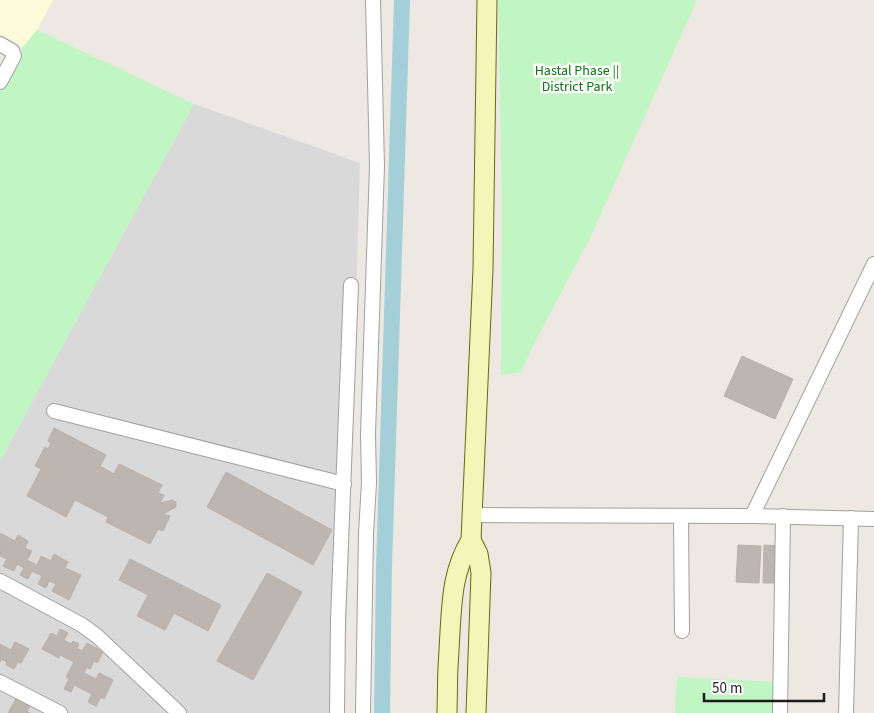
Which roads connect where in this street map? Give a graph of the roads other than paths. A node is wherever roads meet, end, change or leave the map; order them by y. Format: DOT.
graph roads {
  1 [pos="373,0"];
  2 [pos="487,0"];
  3 [pos="0,44"];
  4 [pos="0,82"];
  5 [pos="874,264"];
  6 [pos="351,285"];
  7 [pos="54,411"];
  8 [pos="344,484"];
  9 [pos="472,515"];
  10 [pos="681,516"];
  11 [pos="752,516"];
  12 [pos="782,516"];
  13 [pos="851,518"];
  14 [pos="874,519"];
  15 [pos="470,540"];
  16 [pos="0,581"];
  17 [pos="682,632"];
  18 [pos="0,682"];
  19 [pos="60,713"];
  20 [pos="179,713"];
  21 [pos="336,713"];
  22 [pos="363,713"];
  23 [pos="447,713"];
  24 [pos="476,713"];
  25 [pos="780,713"];
  26 [pos="846,713"];
  1 -- 22 [label="street"];
  2 -- 9 [label="street"];
  3 -- 4 [label="street"];
  5 -- 11 [label="street"];
  6 -- 8 [label="street"];
  7 -- 8 [label="street"];
  8 -- 21 [label="street"];
  9 -- 10 [label="street"];
  9 -- 15 [label="street"];
  10 -- 11 [label="street"];
  10 -- 17 [label="street"];
  11 -- 12 [label="street"];
  12 -- 13 [label="street"];
  12 -- 25 [label="street"];
  13 -- 14 [label="street"];
  13 -- 26 [label="street"];
  15 -- 23 [label="street"];
  15 -- 24 [label="street"];
  16 -- 20 [label="street"];
  18 -- 19 [label="street"];
}
